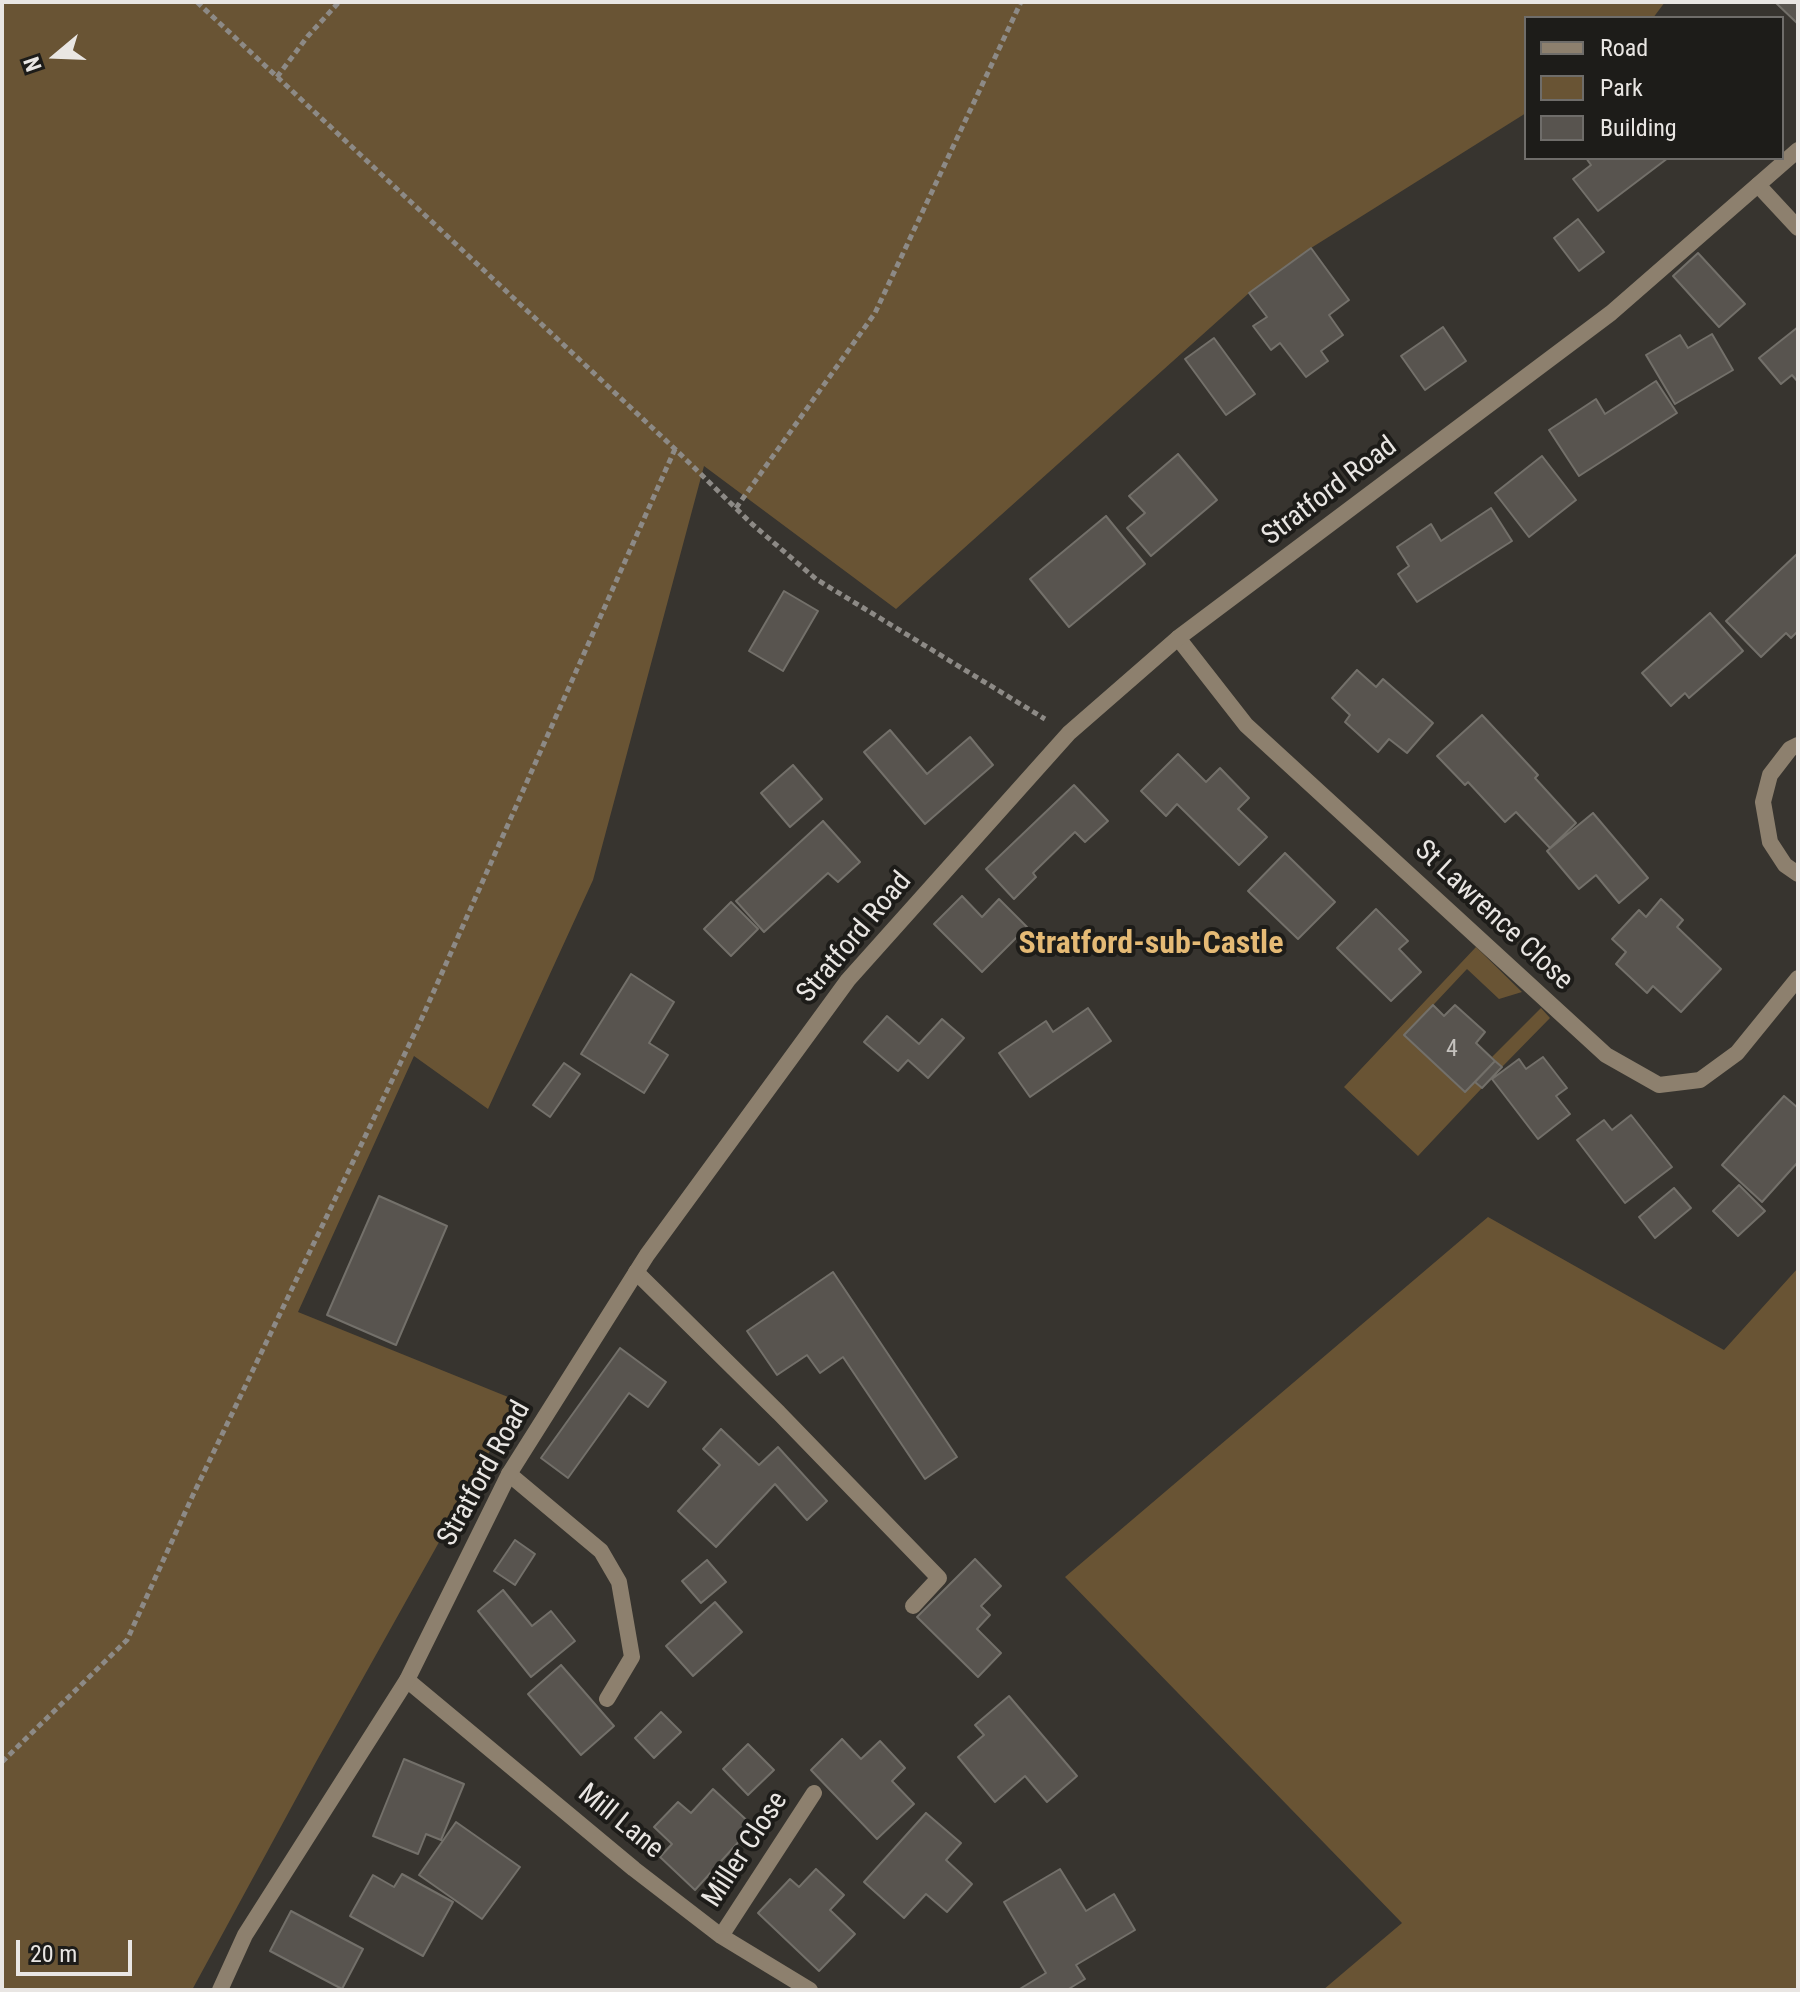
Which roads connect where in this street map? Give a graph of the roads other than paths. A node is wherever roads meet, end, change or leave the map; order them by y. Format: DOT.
graph roads {
  1 [pos="1798,150"];
  2 [pos="1758,185"];
  3 [pos="1798,228"];
  4 [pos="1178,638"];
  5 [pos="1798,745"];
  6 [pos="1798,874"];
  7 [pos="1798,978"];
  8 [pos="636,1272"];
  9 [pos="509,1474"];
  10 [pos="913,1606"];
  11 [pos="407,1680"];
  12 [pos="607,1699"];
  13 [pos="814,1793"];
  14 [pos="721,1936"];
  15 [pos="220,1990"];
  16 [pos="810,1990"];
  1 -- 2 [label="street, Stratford Road"];
  2 -- 3 [label="street"];
  2 -- 4 [label="street, Stratford Road"];
  4 -- 7 [label="street, St Lawrence Close"];
  4 -- 8 [label="street, Stratford Road"];
  5 -- 6 [label="street"];
  8 -- 9 [label="street, Stratford Road"];
  8 -- 10 [label="street"];
  9 -- 11 [label="street, Stratford Road"];
  9 -- 12 [label="street"];
  11 -- 14 [label="street, Mill Lane"];
  11 -- 15 [label="street, Stratford Road"];
  13 -- 14 [label="street, Miller Close"];
  14 -- 16 [label="street, Mill Lane"];
}
